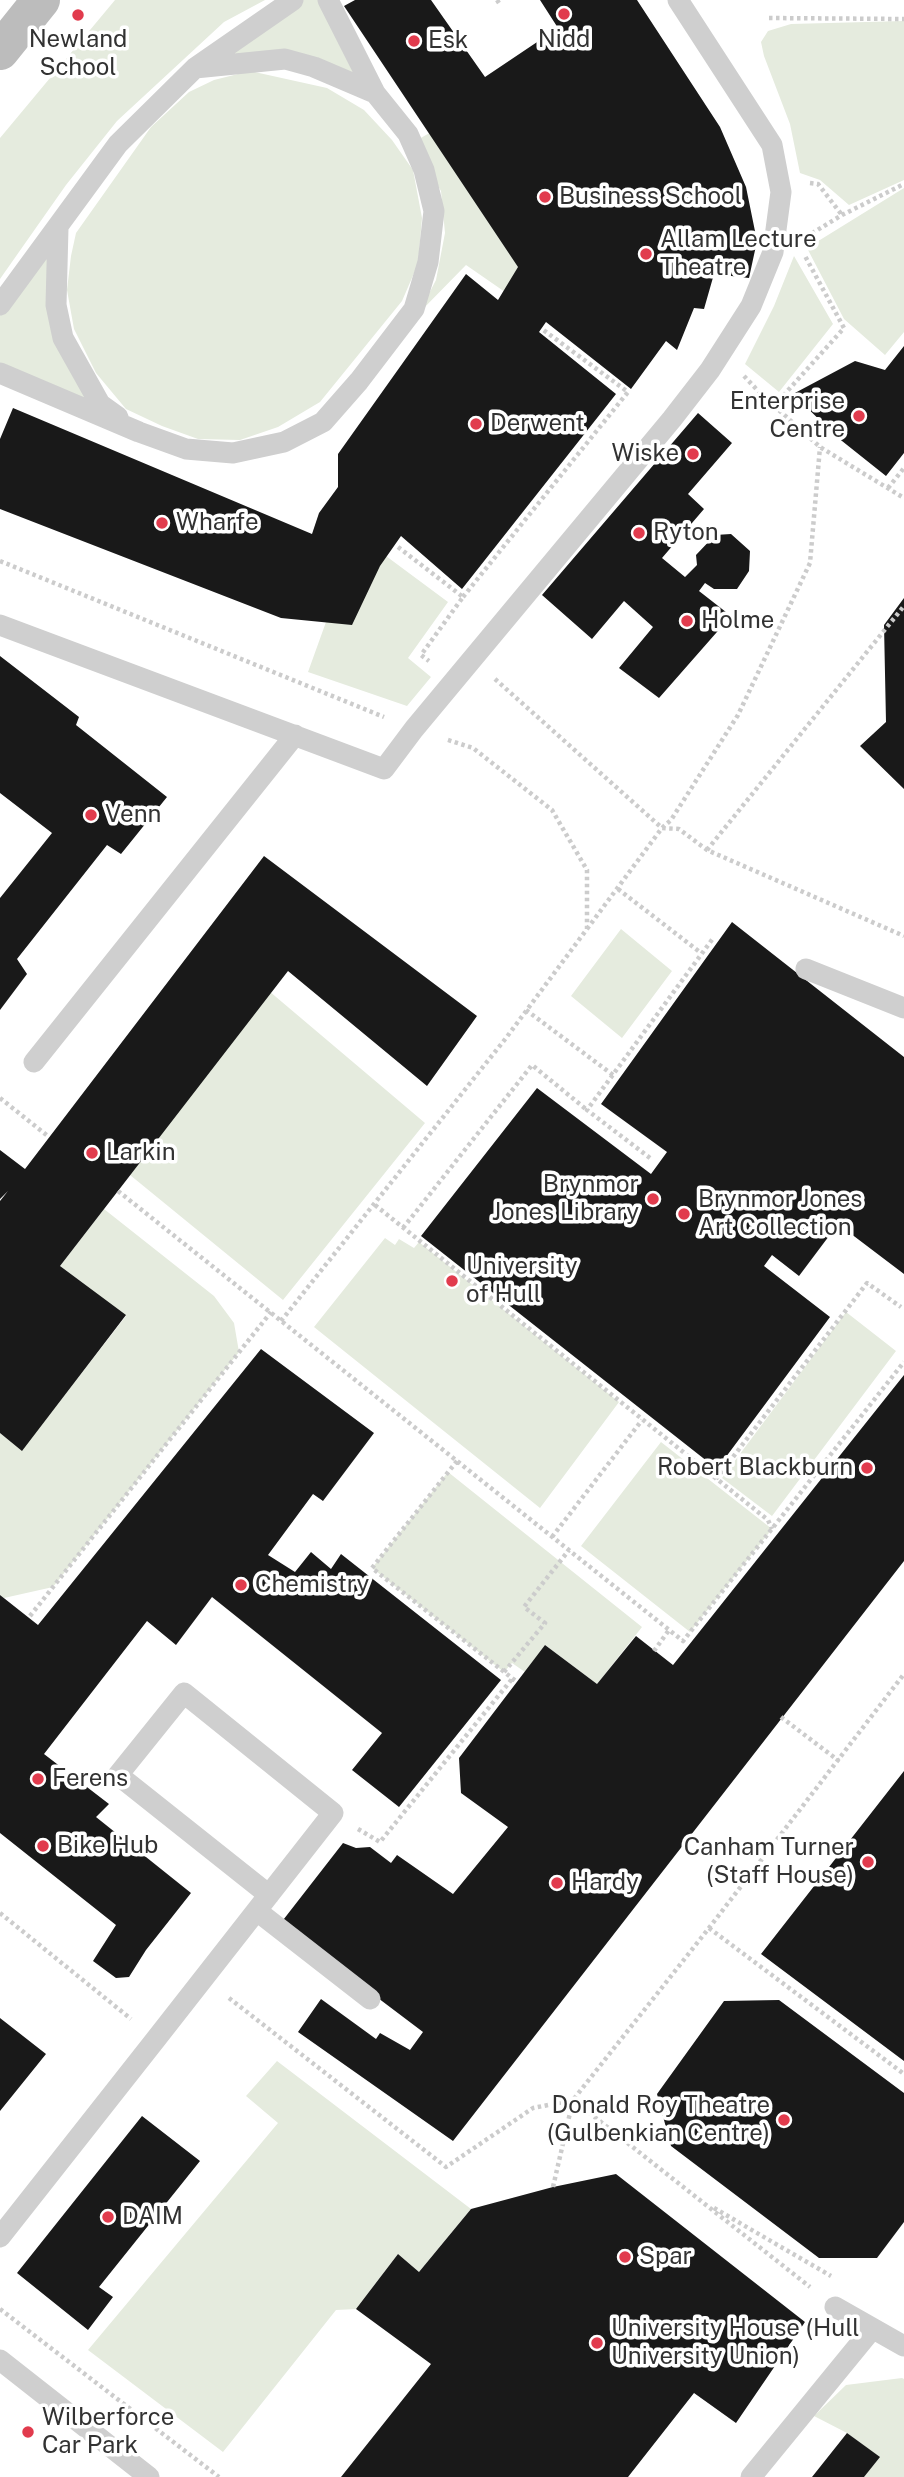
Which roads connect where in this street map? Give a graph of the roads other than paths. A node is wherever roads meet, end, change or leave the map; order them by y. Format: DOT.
graph roads {
  1 [pos="41,0"];
  2 [pos="293,0"];
  3 [pos="328,0"];
  4 [pos="678,0"];
  5 [pos="0,51"];
  6 [pos="195,68"];
  7 [pos="374,93"];
  8 [pos="58,228"];
  9 [pos="0,304"];
  10 [pos="0,373"];
  11 [pos="139,432"];
  12 [pos="0,625"];
  13 [pos="295,735"];
  14 [pos="806,969"];
  15 [pos="904,1008"];
  16 [pos="34,1062"];
  17 [pos="263,1903"];
  18 [pos="370,1999"];
  19 [pos="0,2237"];
  20 [pos="835,2307"];
  21 [pos="872,2329"];
  22 [pos="904,2346"];
  23 [pos="0,2360"];
  24 [pos="149,2477"];
  25 [pos="751,2477"];
  1 -- 5 [label="main road"];
  2 -- 6 [label="lane"];
  3 -- 7 [label="lane"];
  4 -- 13 [label="lane"];
  6 -- 7 [label="lane"];
  6 -- 8 [label="lane"];
  7 -- 11 [label="lane"];
  8 -- 9 [label="lane"];
  8 -- 11 [label="lane"];
  10 -- 11 [label="lane"];
  12 -- 13 [label="lane"];
  13 -- 16 [label="lane"];
  14 -- 15 [label="lane"];
  17 -- 17 [label="lane"];
  17 -- 18 [label="lane"];
  17 -- 19 [label="lane"];
  20 -- 21 [label="lane"];
  21 -- 22 [label="lane"];
  21 -- 25 [label="lane"];
  23 -- 24 [label="lane"];
}
